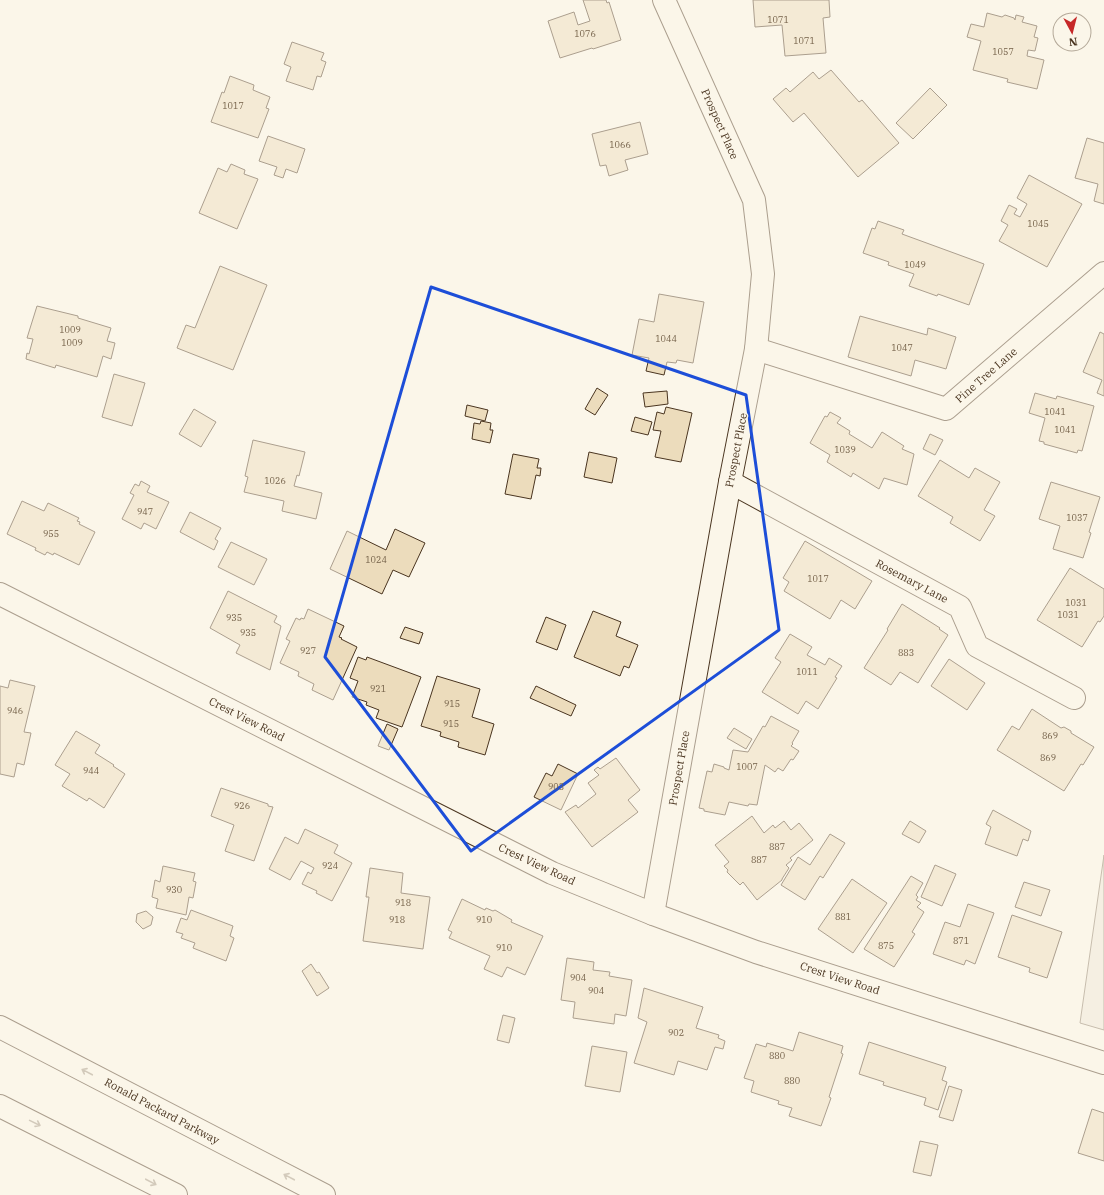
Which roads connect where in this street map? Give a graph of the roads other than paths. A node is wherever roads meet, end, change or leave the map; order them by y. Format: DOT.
graph roads {
  1 [pos="664,0"];
  2 [pos="1104,273"];
  3 [pos="756,349"];
  4 [pos="730,482"];
  5 [pos="0,594"];
  6 [pos="1074,698"];
  7 [pos="653,914"];
  8 [pos="0,1027"];
  9 [pos="1104,1063"];
  10 [pos="0,1106"];
  11 [pos="176,1195"];
  12 [pos="324,1195"];
  1 -- 3 [label="main road, Prospect Place"];
  2 -- 3 [label="main road, Pine Tree Lane"];
  3 -- 4 [label="main road, Prospect Place"];
  4 -- 6 [label="main road, Rosemary Lane"];
  4 -- 7 [label="main road, Prospect Place"];
  5 -- 7 [label="main road, Crest View Road"];
  7 -- 9 [label="main road, Crest View Road"];
  12 -- 8 [label="main road, Ronald Packard Parkway, one-way"];
  10 -- 11 [label="main road, one-way"];
}
